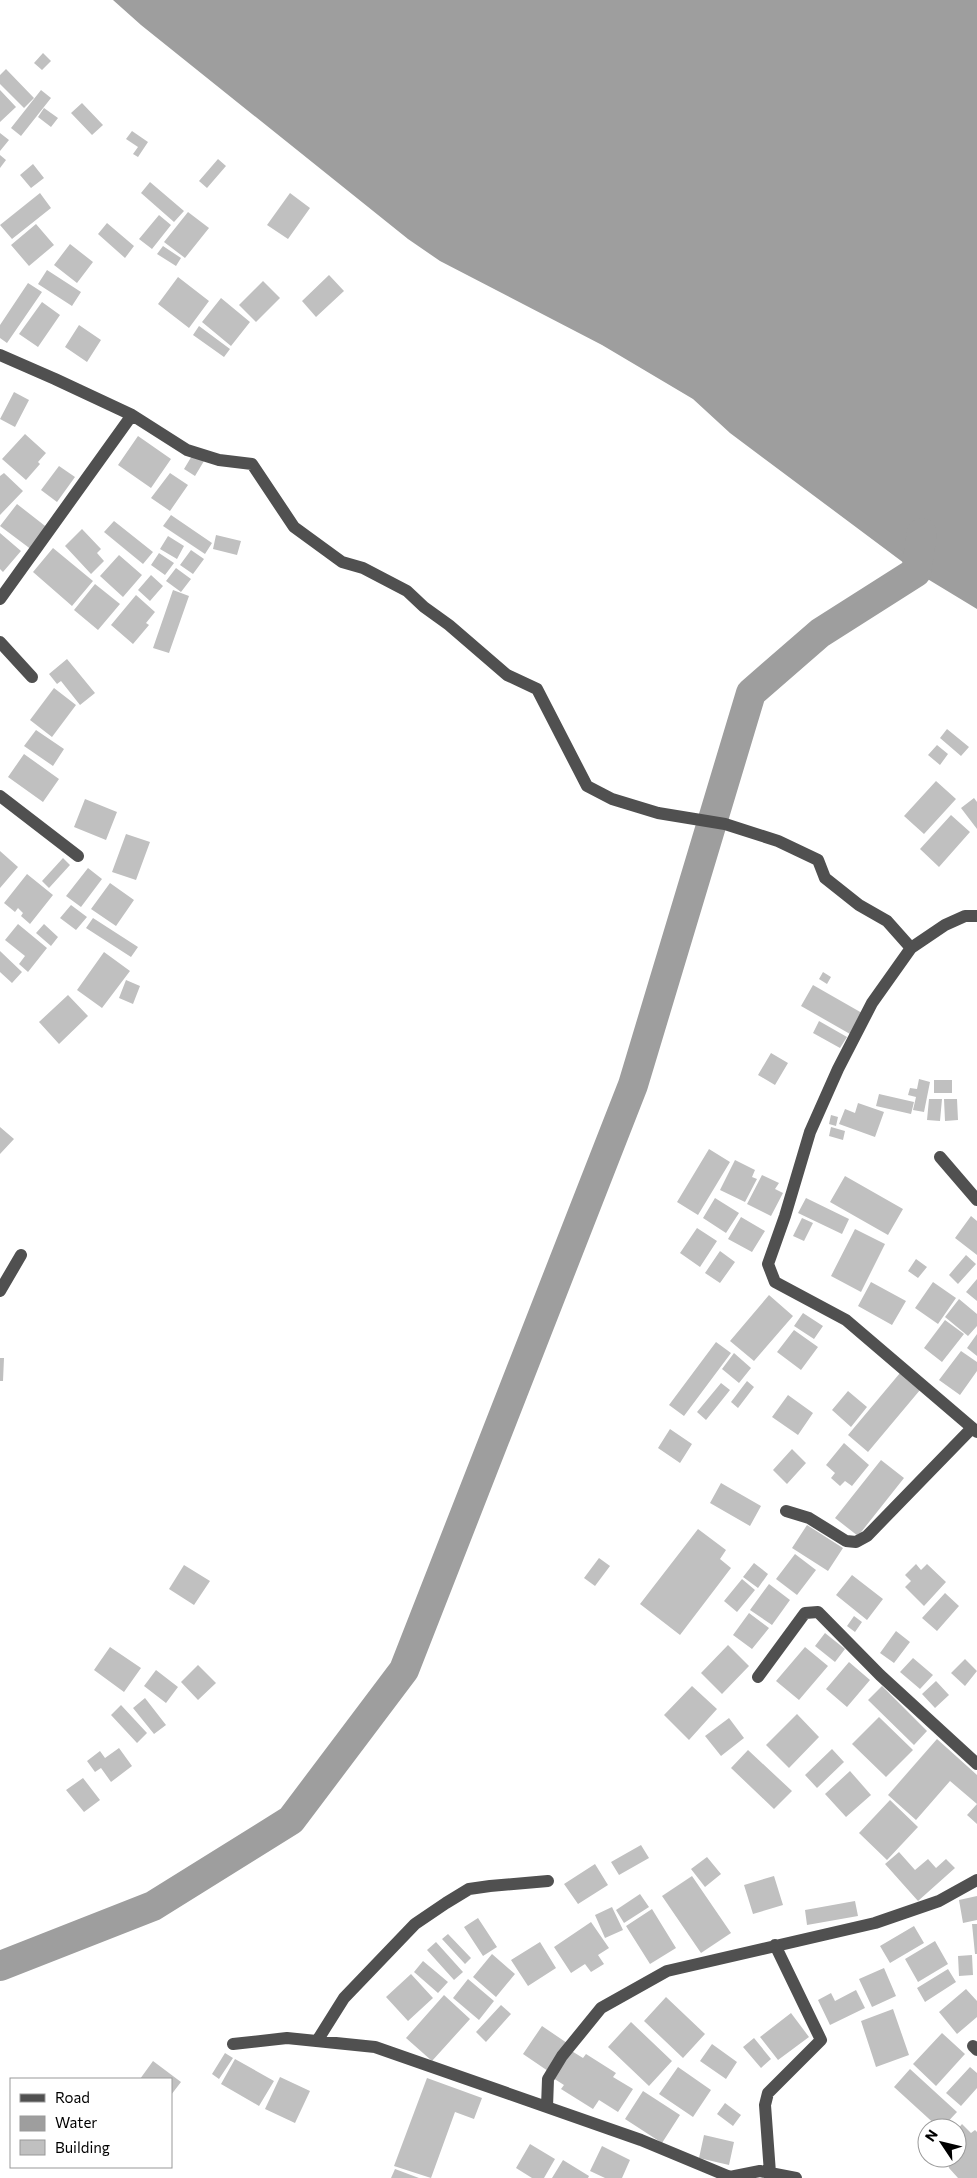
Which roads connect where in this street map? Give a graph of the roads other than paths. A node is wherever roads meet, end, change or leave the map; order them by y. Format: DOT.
graph roads {
  1 [pos="0,355"];
  2 [pos="132,415"];
  3 [pos="0,599"];
  4 [pos="0,642"];
  5 [pos="32,677"];
  6 [pos="0,796"];
  7 [pos="78,856"];
  8 [pos="977,916"];
  9 [pos="911,948"];
  10 [pos="940,1156"];
  11 [pos="977,1200"];
  12 [pos="21,1254"];
  13 [pos="0,1291"];
  14 [pos="974,1430"];
  15 [pos="786,1511"];
  16 [pos="758,1677"];
  17 [pos="977,1764"];
  18 [pos="977,1880"];
  19 [pos="548,1882"];
  20 [pos="775,1945"];
  21 [pos="317,2041"];
  22 [pos="233,2044"];
  23 [pos="547,2107"];
  24 [pos="770,2173"];
  25 [pos="730,2178"];
  26 [pos="796,2178"];
  1 -- 2 [label="street"];
  2 -- 3 [label="street"];
  2 -- 9 [label="street"];
  4 -- 5 [label="street"];
  6 -- 7 [label="street"];
  8 -- 9 [label="street"];
  9 -- 14 [label="street"];
  10 -- 11 [label="street"];
  12 -- 13 [label="street"];
  14 -- 15 [label="street"];
  16 -- 17 [label="street"];
  18 -- 20 [label="street"];
  19 -- 21 [label="street"];
  20 -- 23 [label="street"];
  20 -- 24 [label="street"];
  21 -- 22 [label="street"];
  21 -- 23 [label="street"];
  23 -- 25 [label="street"];
  24 -- 25 [label="street"];
  24 -- 26 [label="street"];
}
